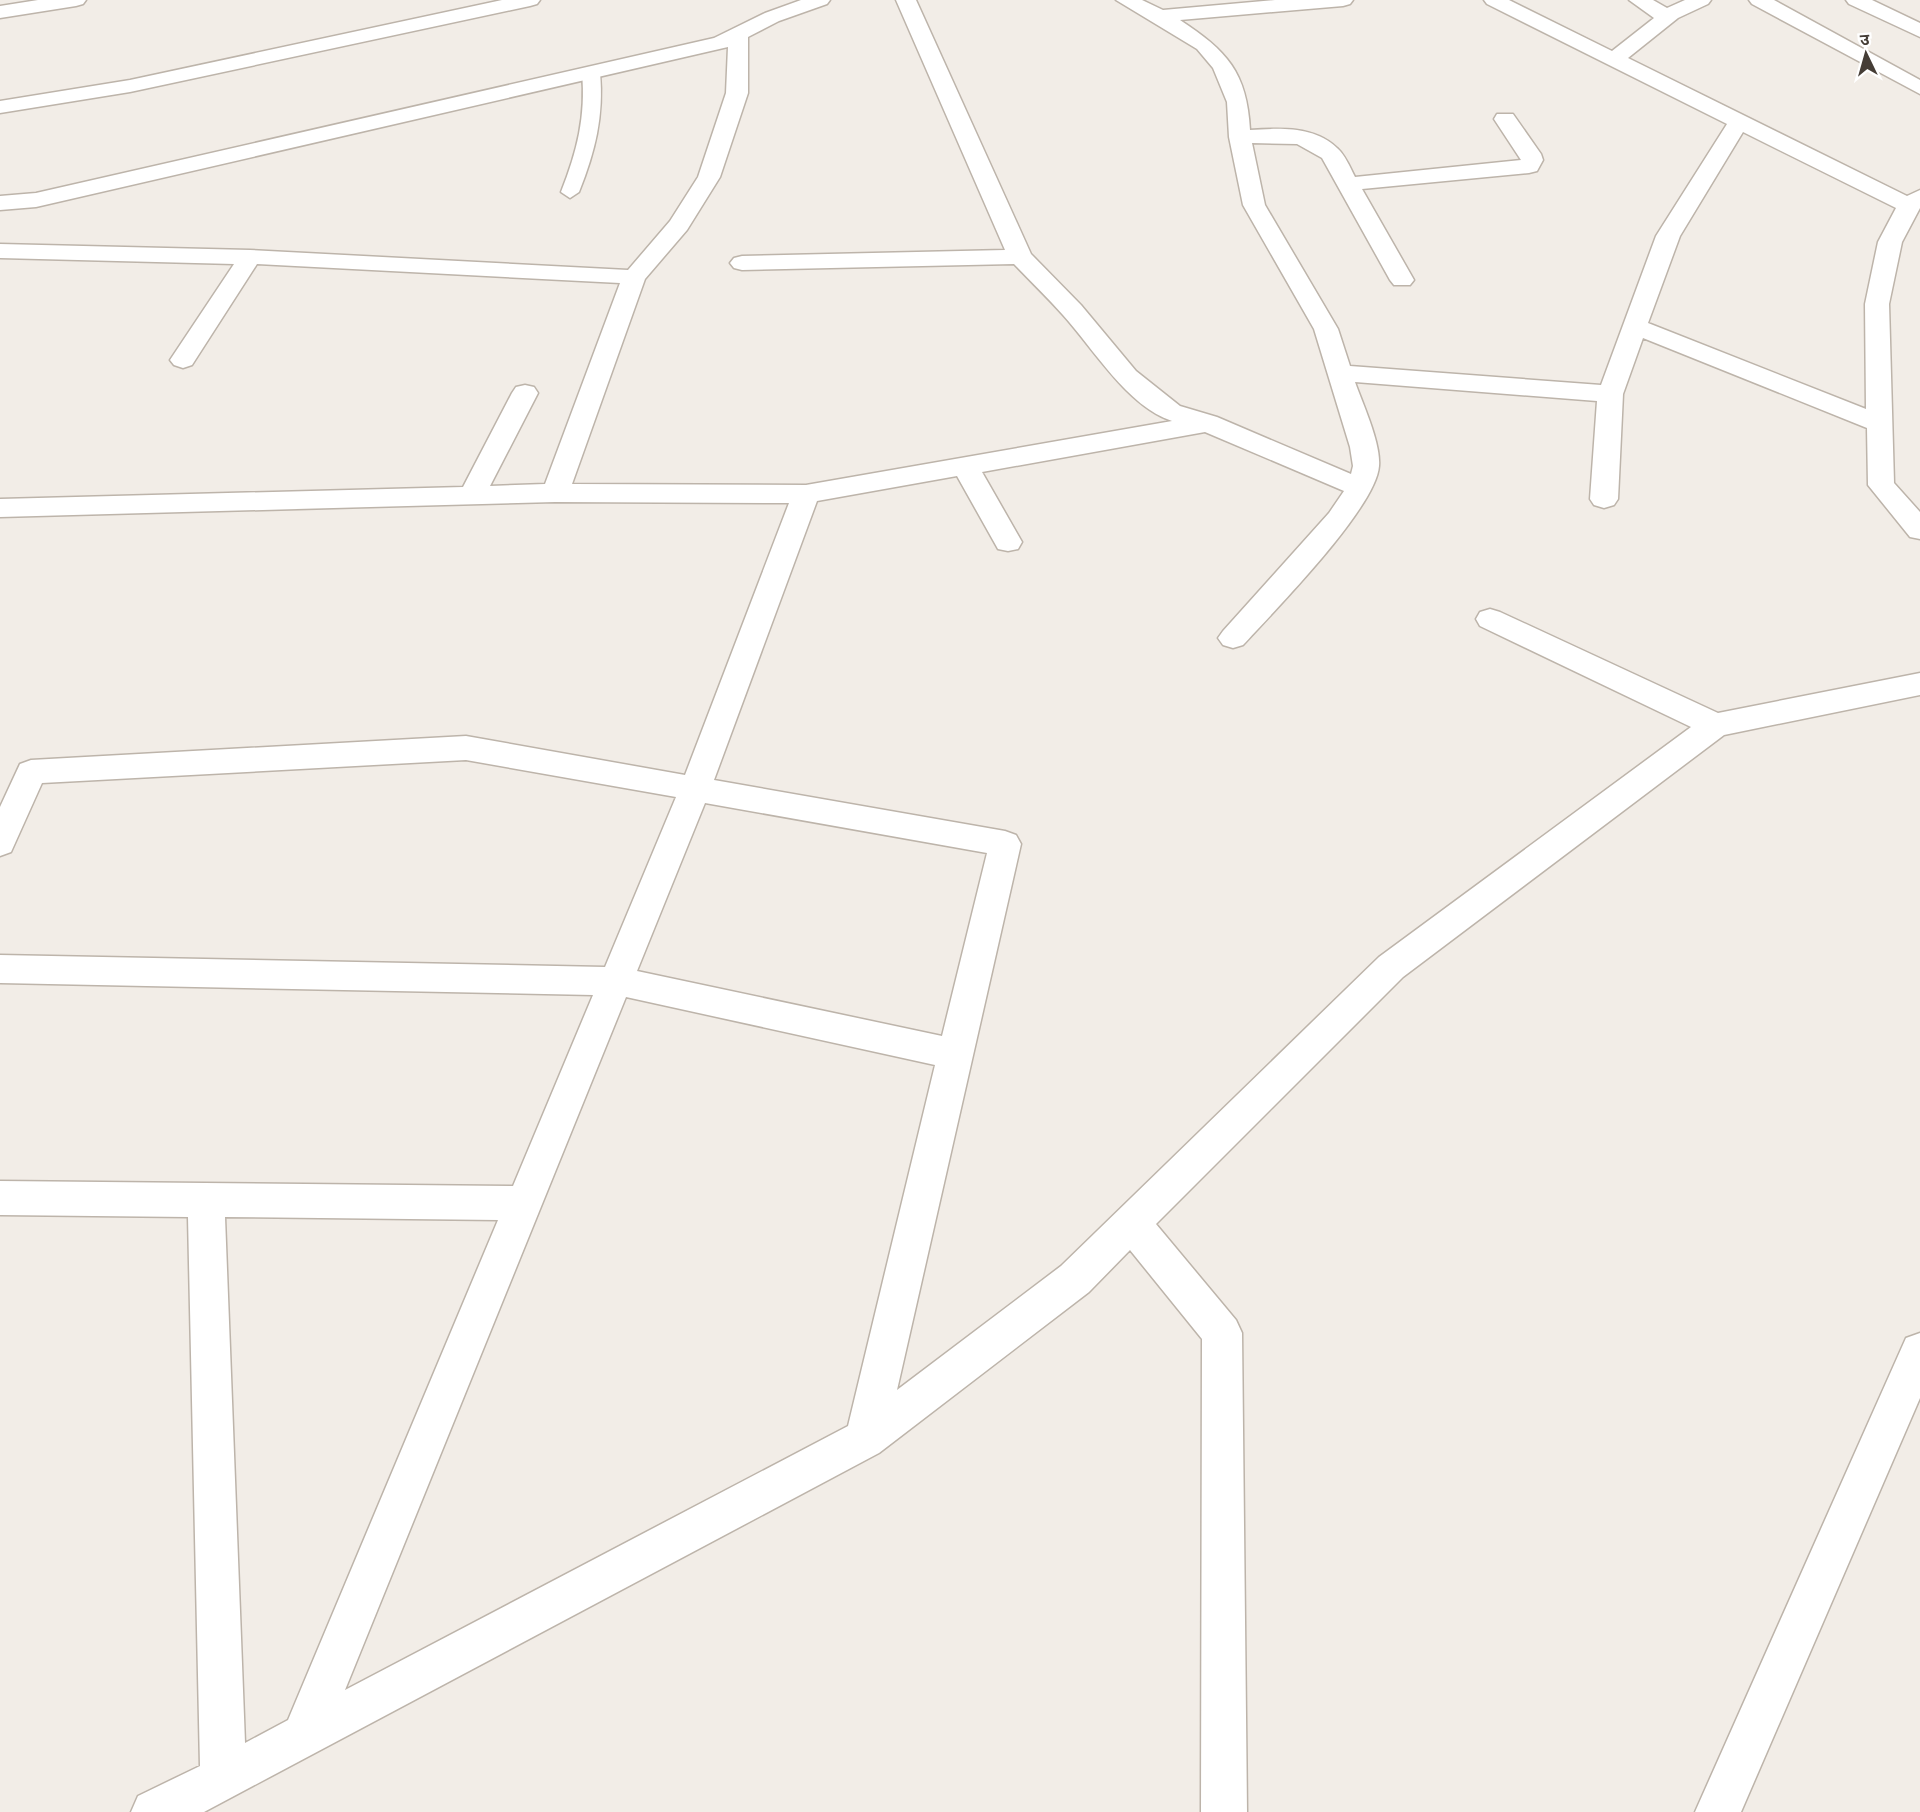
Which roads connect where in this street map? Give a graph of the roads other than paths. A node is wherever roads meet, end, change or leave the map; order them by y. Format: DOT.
graph roads {
  1 [pos="76,0"];
  2 [pos="530,0"];
  3 [pos="820,0"];
  4 [pos="906,0"];
  5 [pos="1126,0"];
  6 [pos="1343,0"];
  7 [pos="1494,0"];
  8 [pos="1639,0"];
  9 [pos="1759,0"];
  10 [pos="1856,0"];
  11 [pos="1700,1"];
  12 [pos="0,12"];
  13 [pos="1160,16"];
  14 [pos="1669,16"];
  15 [pos="1920,31"];
  16 [pos="738,34"];
  17 [pos="1614,59"];
  18 [pos="591,73"];
  19 [pos="1920,88"];
  20 [pos="0,107"];
  21 [pos="1505,119"];
  22 [pos="1738,123"];
  23 [pos="1240,137"];
  24 [pos="1349,184"];
  25 [pos="570,192"];
  26 [pos="36,200"];
  27 [pos="1916,201"];
  28 [pos="0,203"];
  29 [pos="0,246"];
  30 [pos="0,251"];
  31 [pos="250,257"];
  32 [pos="1020,257"];
  33 [pos="742,262"];
  34 [pos="634,277"];
  35 [pos="1402,280"];
  36 [pos="1636,327"];
  37 [pos="183,360"];
  38 [pos="1340,373"];
  39 [pos="525,393"];
  40 [pos="1610,394"];
  41 [pos="1208,423"];
  42 [pos="1878,423"];
  43 [pos="965,466"];
  44 [pos="1360,488"];
  45 [pos="555,493"];
  46 [pos="806,494"];
  47 [pos="471,496"];
  48 [pos="1604,499"];
  49 [pos="0,508"];
  50 [pos="1920,530"];
  51 [pos="1008,542"];
  52 [pos="1490,620"];
  53 [pos="1233,638"];
  54 [pos="1920,684"];
  55 [pos="1715,725"];
  56 [pos="696,788"];
  57 [pos="0,843"];
  58 [pos="0,969"];
  59 [pos="616,981"];
  60 [pos="956,1054"];
  61 [pos="0,1198"];
  62 [pos="206,1200"];
  63 [pos="524,1203"];
  64 [pos="1131,1223"];
  65 [pos="1920,1352"];
  66 [pos="865,1439"];
  67 [pos="304,1736"];
  68 [pos="223,1779"];
  69 [pos="154,1812"];
  70 [pos="1224,1812"];
  71 [pos="1718,1812"];
  1 -- 12 [label="street"];
  2 -- 20 [label="street"];
  3 -- 16 [label="street"];
  4 -- 32 [label="street"];
  5 -- 13 [label="street"];
  6 -- 13 [label="street"];
  7 -- 17 [label="street"];
  8 -- 14 [label="street"];
  9 -- 19 [label="street"];
  10 -- 15 [label="street"];
  11 -- 14 [label="street"];
  13 -- 23 [label="street"];
  14 -- 17 [label="street"];
  16 -- 18 [label="street"];
  16 -- 34 [label="street"];
  17 -- 22 [label="street"];
  18 -- 25 [label="lane"];
  18 -- 26 [label="street"];
  21 -- 24 [label="street"];
  22 -- 27 [label="street"];
  22 -- 36 [label="street"];
  23 -- 24 [label="street"];
  23 -- 38 [label="street"];
  24 -- 35 [label="street"];
  26 -- 28 [label="street"];
  26 -- 29 [label="street"];
  27 -- 42 [label="street"];
  30 -- 31 [label="street"];
  31 -- 34 [label="street"];
  31 -- 37 [label="street"];
  32 -- 33 [label="street"];
  32 -- 41 [label="street"];
  34 -- 45 [label="street"];
  36 -- 40 [label="street"];
  36 -- 42 [label="street"];
  38 -- 40 [label="street"];
  38 -- 44 [label="street"];
  39 -- 47 [label="street"];
  40 -- 48 [label="street"];
  41 -- 43 [label="street"];
  41 -- 44 [label="street"];
  42 -- 50 [label="street"];
  43 -- 46 [label="street"];
  43 -- 51 [label="street"];
  44 -- 53 [label="street"];
  45 -- 46 [label="street"];
  45 -- 47 [label="street"];
  46 -- 56 [label="street"];
  47 -- 49 [label="street"];
  52 -- 55 [label="street"];
  54 -- 55 [label="street"];
  55 -- 64 [label="street"];
  56 -- 57 [label="street"];
  56 -- 59 [label="street"];
  56 -- 60 [label="street"];
  58 -- 59 [label="street"];
  59 -- 60 [label="street"];
  59 -- 63 [label="street"];
  60 -- 66 [label="street"];
  61 -- 62 [label="street"];
  62 -- 63 [label="street"];
  62 -- 68 [label="street"];
  63 -- 67 [label="street"];
  64 -- 66 [label="street"];
  64 -- 70 [label="street"];
  65 -- 71 [label="street"];
  66 -- 67 [label="street"];
  67 -- 68 [label="street"];
  68 -- 69 [label="street"];
}
